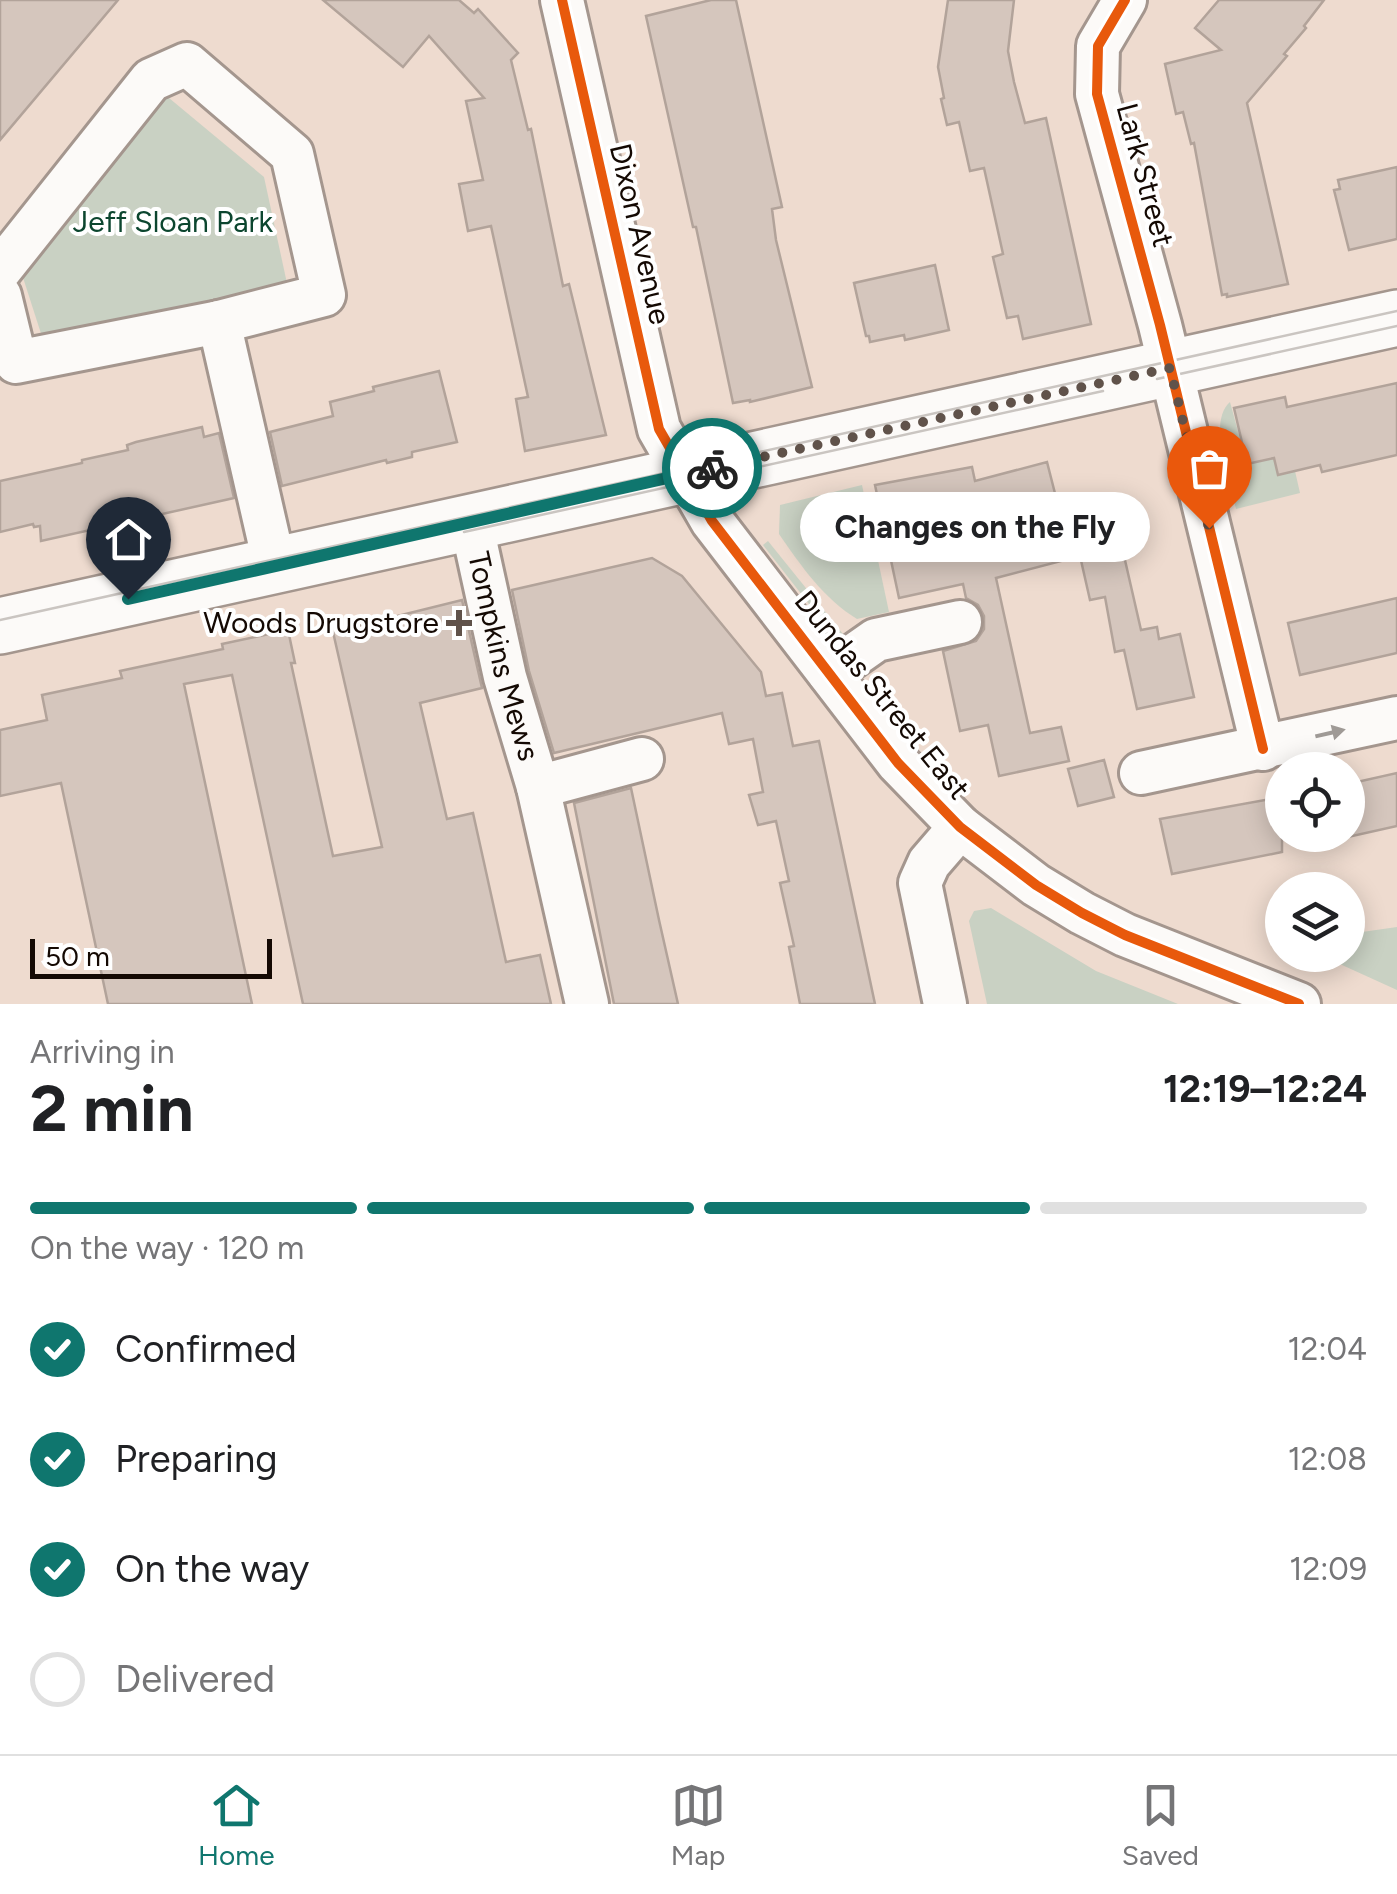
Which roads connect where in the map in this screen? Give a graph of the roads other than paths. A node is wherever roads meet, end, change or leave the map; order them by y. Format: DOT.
graph roads {
  1 [pos="562,0"];
  2 [pos="1125,0"];
  3 [pos="0,270"];
  4 [pos="0,296"];
  5 [pos="1397,318"];
  6 [pos="219,322"];
  7 [pos="1170,368"];
  8 [pos="684,474"];
  9 [pos="471,522"];
  10 [pos="275,568"];
  11 [pos="960,622"];
  12 [pos="0,626"];
  13 [pos="829,673"];
  14 [pos="1397,718"];
  15 [pos="1263,748"];
  16 [pos="642,759"];
  17 [pos="1141,774"];
  18 [pos="538,786"];
  19 [pos="960,827"];
  20 [pos="587,1004"];
  21 [pos="945,1004"];
  22 [pos="1300,1004"];
  1 -- 8 [label="street, Dixon Avenue"];
  2 -- 7 [label="street, Lark Street"];
  3 -- 6 [label="street"];
  4 -- 6 [label="street"];
  5 -- 7 [label="main road"];
  6 -- 10 [label="street"];
  7 -- 8 [label="main road"];
  7 -- 15 [label="street, Lark Street"];
  8 -- 9 [label="main road"];
  8 -- 13 [label="street, Dundas Street East"];
  9 -- 10 [label="main road"];
  9 -- 18 [label="street, Tompkins Mews"];
  10 -- 12 [label="main road"];
  11 -- 13 [label="street"];
  13 -- 19 [label="street, Dundas Street East"];
  15 -- 14 [label="street, one-way"];
  15 -- 17 [label="street"];
  16 -- 18 [label="street, Tompkins Mews"];
  18 -- 20 [label="street, Tompkins Mews"];
  19 -- 21 [label="street"];
  19 -- 22 [label="street, Dundas Street East"];
}
